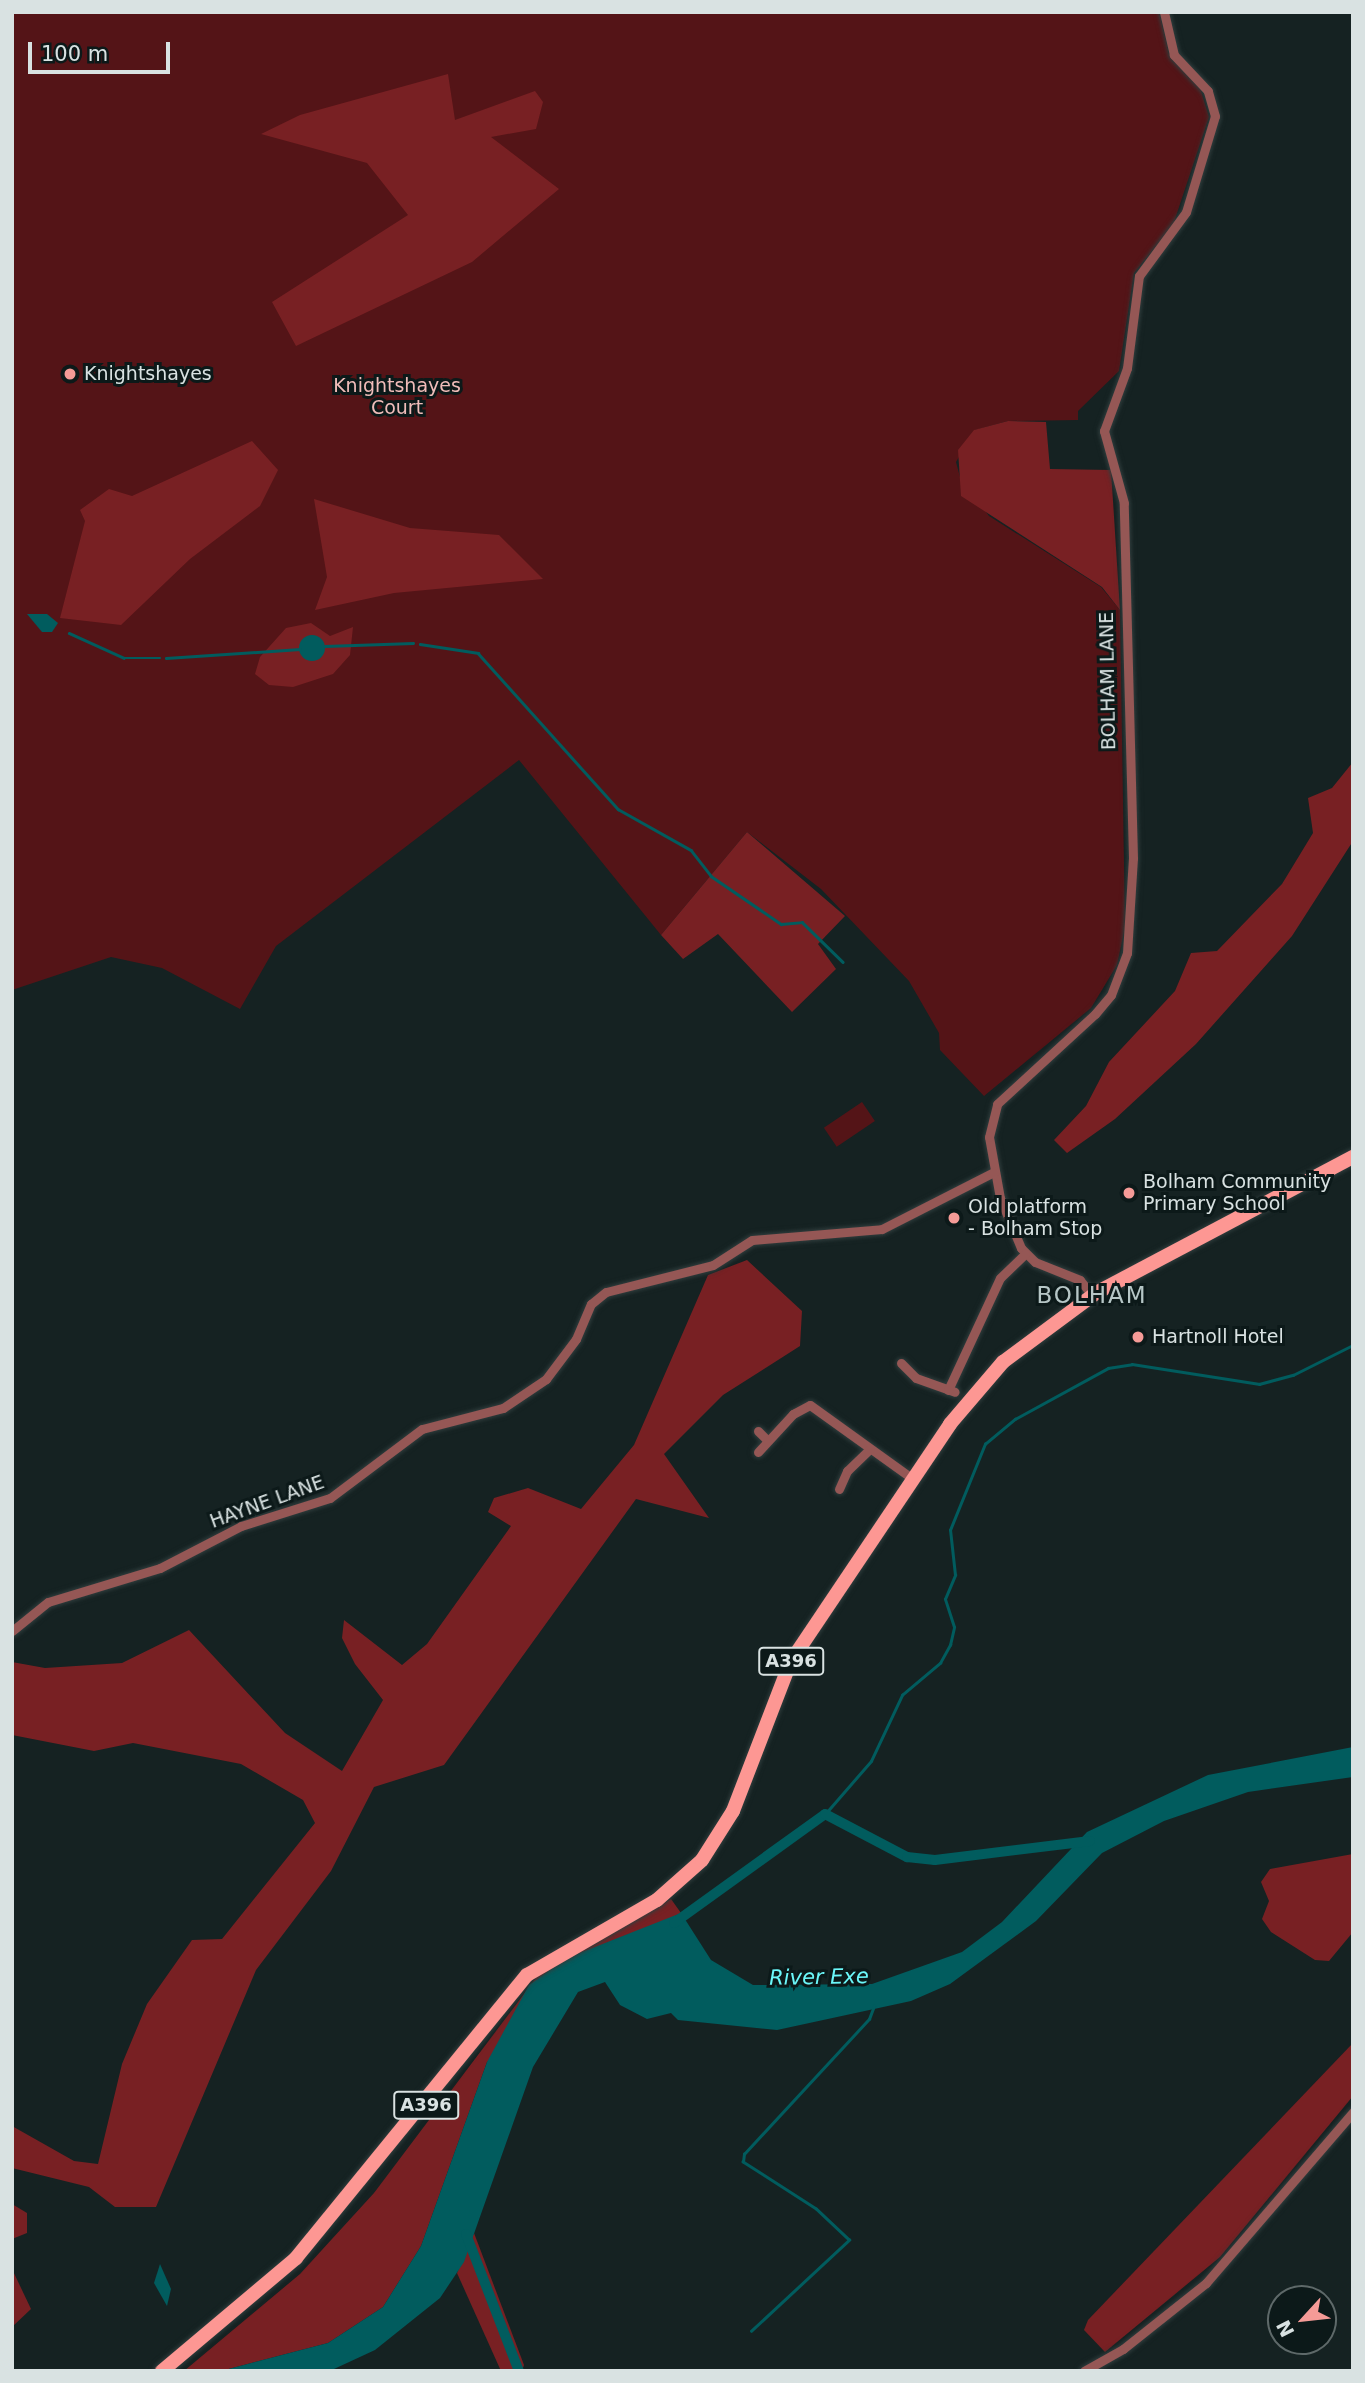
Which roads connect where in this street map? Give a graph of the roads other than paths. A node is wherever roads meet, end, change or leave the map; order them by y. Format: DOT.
graph roads {
  1 [pos="1164,12"];
  2 [pos="1353,1157"];
  3 [pos="994,1172"];
  4 [pos="1025,1254"];
  5 [pos="1093,1295"];
  6 [pos="901,1363"];
  7 [pos="758,1431"];
  8 [pos="767,1440"];
  9 [pos="870,1449"];
  10 [pos="758,1452"];
  11 [pos="914,1479"];
  12 [pos="839,1489"];
  13 [pos="12,1631"];
  14 [pos="1353,2112"];
  15 [pos="162,2371"];
  16 [pos="1084,2371"];
  1 -- 3 [label="street, BOLHAM LANE"];
  2 -- 5 [label="main road, A396"];
  3 -- 4 [label="street, BOLHAM LANE"];
  3 -- 13 [label="street, HAYNE LANE"];
  4 -- 5 [label="street"];
  4 -- 6 [label="street"];
  5 -- 11 [label="main road, A396"];
  7 -- 8 [label="street"];
  8 -- 9 [label="street"];
  8 -- 10 [label="street"];
  9 -- 11 [label="street"];
  9 -- 12 [label="street"];
  11 -- 15 [label="main road, A396"];
  14 -- 16 [label="street"];
}
